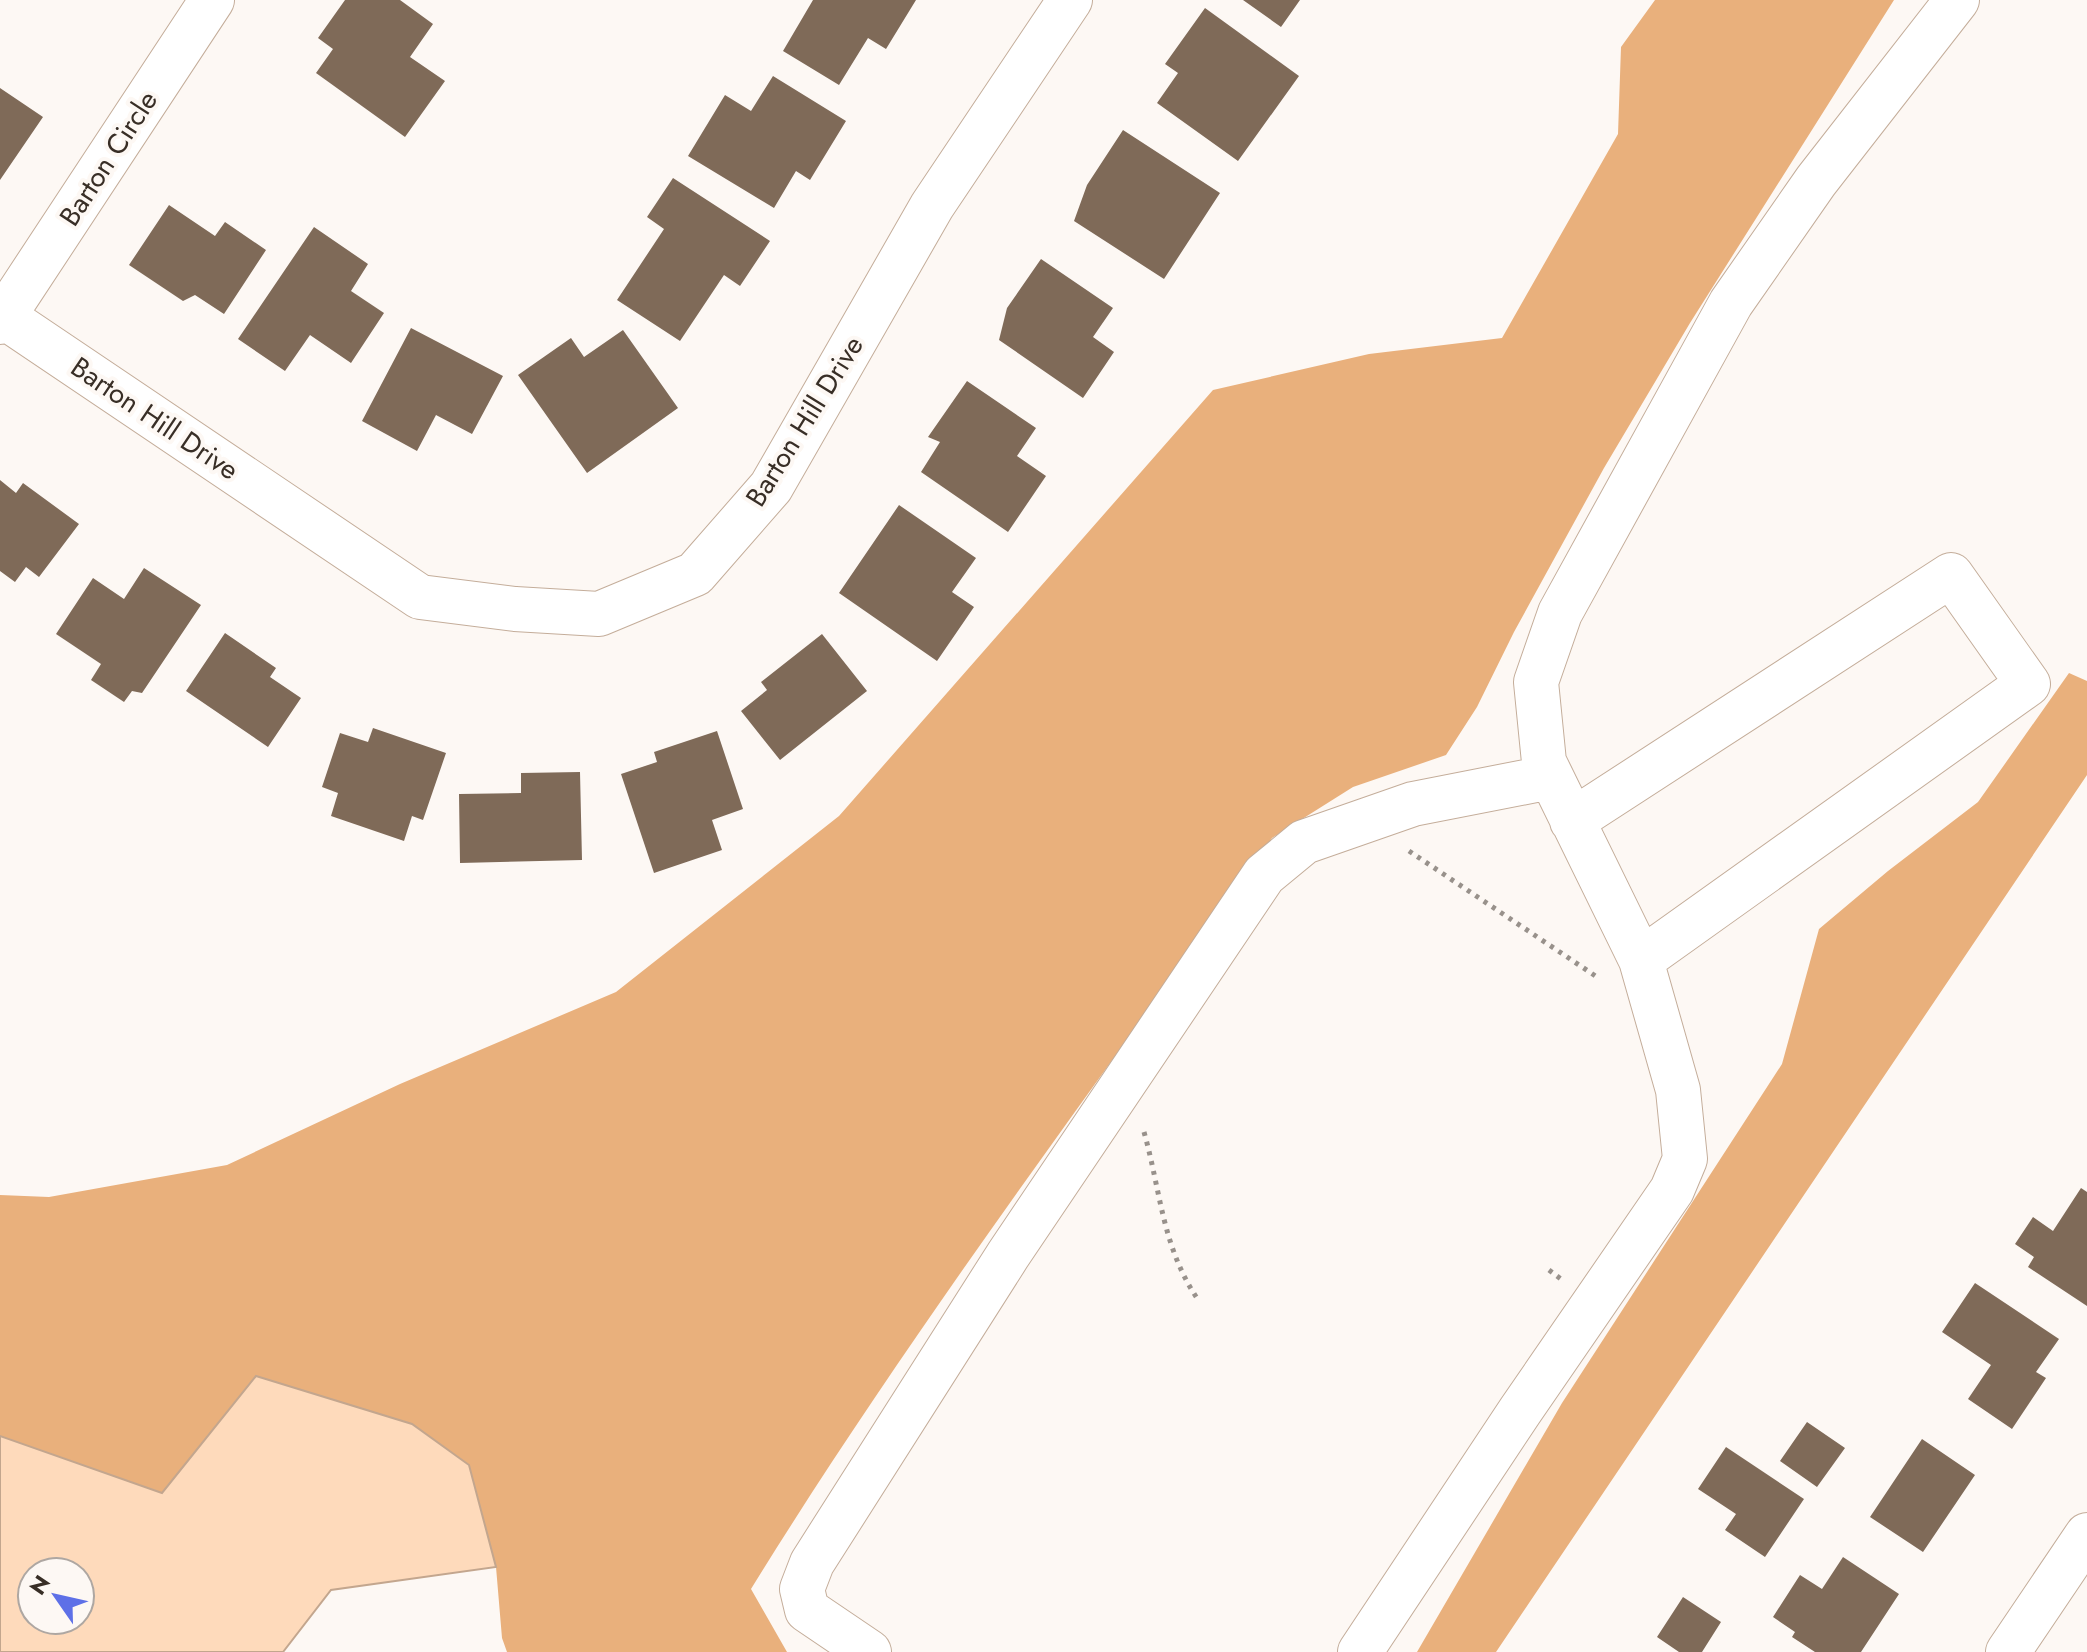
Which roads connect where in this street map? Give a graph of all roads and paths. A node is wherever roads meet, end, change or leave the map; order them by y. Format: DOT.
graph roads {
  1 [pos="212,0"];
  2 [pos="1070,0"];
  3 [pos="1957,0"];
  4 [pos="1,318"];
  5 [pos="1551,777"];
  6 [pos="1572,821"];
  7 [pos="1398,843"];
  8 [pos="1626,974"];
  9 [pos="1143,1129"];
  10 [pos="1549,1270"];
  11 [pos="1569,1285"];
  12 [pos="1199,1301"];
  13 [pos="2087,1535"];
  14 [pos="869,1652"];
  15 [pos="1360,1652"];
  16 [pos="2008,1652"];
  1 -- 4 [label="street, Barton Circle"];
  2 -- 4 [label="street, Barton Hill Drive"];
  3 -- 5 [label="street"];
  5 -- 6 [label="street"];
  5 -- 14 [label="street"];
  6 -- 8 [label="street"];
  6 -- 8 [label="street"];
  7 -- 8 [label="path"];
  8 -- 15 [label="street"];
  9 -- 12 [label="path"];
  10 -- 11 [label="path"];
  13 -- 16 [label="street"];
}
